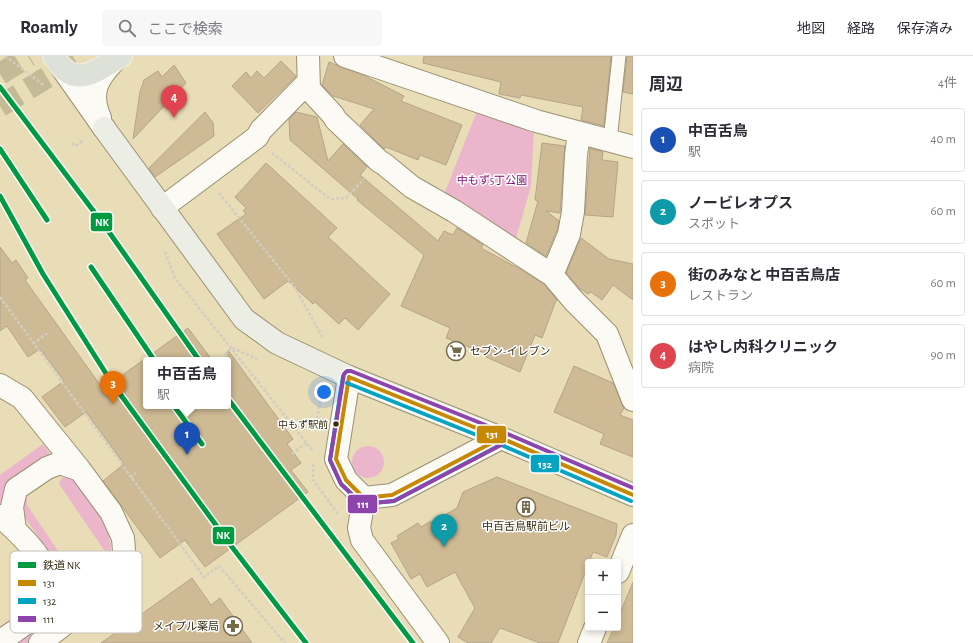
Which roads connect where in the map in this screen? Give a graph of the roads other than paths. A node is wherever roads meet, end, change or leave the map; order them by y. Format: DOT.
graph roads {
  1 [pos="308,56"];
  2 [pos="345,56"];
  3 [pos="619,56"];
  4 [pos="55,58"];
  5 [pos="118,58"];
  6 [pos="380,62"];
  7 [pos="308,82"];
  8 [pos="94,131"];
  9 [pos="579,133"];
  10 [pos="610,141"];
  11 [pos="633,147"];
  12 [pos="162,208"];
  13 [pos="552,275"];
  14 [pos="349,376"];
  15 [pos="0,385"];
  16 [pos="633,400"];
  17 [pos="501,438"];
  18 [pos="80,470"];
  19 [pos="633,495"];
  20 [pos="364,498"];
  21 [pos="8,523"];
  22 [pos="633,536"];
  23 [pos="33,551"];
  24 [pos="124,551"];
  25 [pos="621,565"];
  26 [pos="594,631"];
  27 [pos="11,633"];
  28 [pos="53,633"];
  29 [pos="0,641"];
  30 [pos="40,643"];
  31 [pos="438,643"];
  32 [pos="589,643"];
  1 -- 7 [label="street"];
  2 -- 6 [label="street"];
  3 -- 10 [label="lane"];
  4 -- 5 [label="main road"];
  4 -- 8 [label="street"];
  5 -- 8 [label="street"];
  6 -- 9 [label="street"];
  7 -- 12 [label="street"];
  7 -- 13 [label="street"];
  8 -- 12 [label="street"];
  9 -- 10 [label="street"];
  9 -- 13 [label="street"];
  10 -- 11 [label="street"];
  12 -- 14 [label="street"];
  13 -- 16 [label="street"];
  14 -- 17 [label="street"];
  14 -- 20 [label="street"];
  15 -- 18 [label="street"];
  17 -- 19 [label="street"];
  17 -- 20 [label="street"];
  18 -- 21 [label="street"];
  18 -- 24 [label="street"];
  20 -- 31 [label="street"];
  21 -- 23 [label="street"];
  22 -- 25 [label="street"];
  26 -- 32 [label="street"];
  27 -- 29 [label="street"];
  28 -- 30 [label="street"];
}
